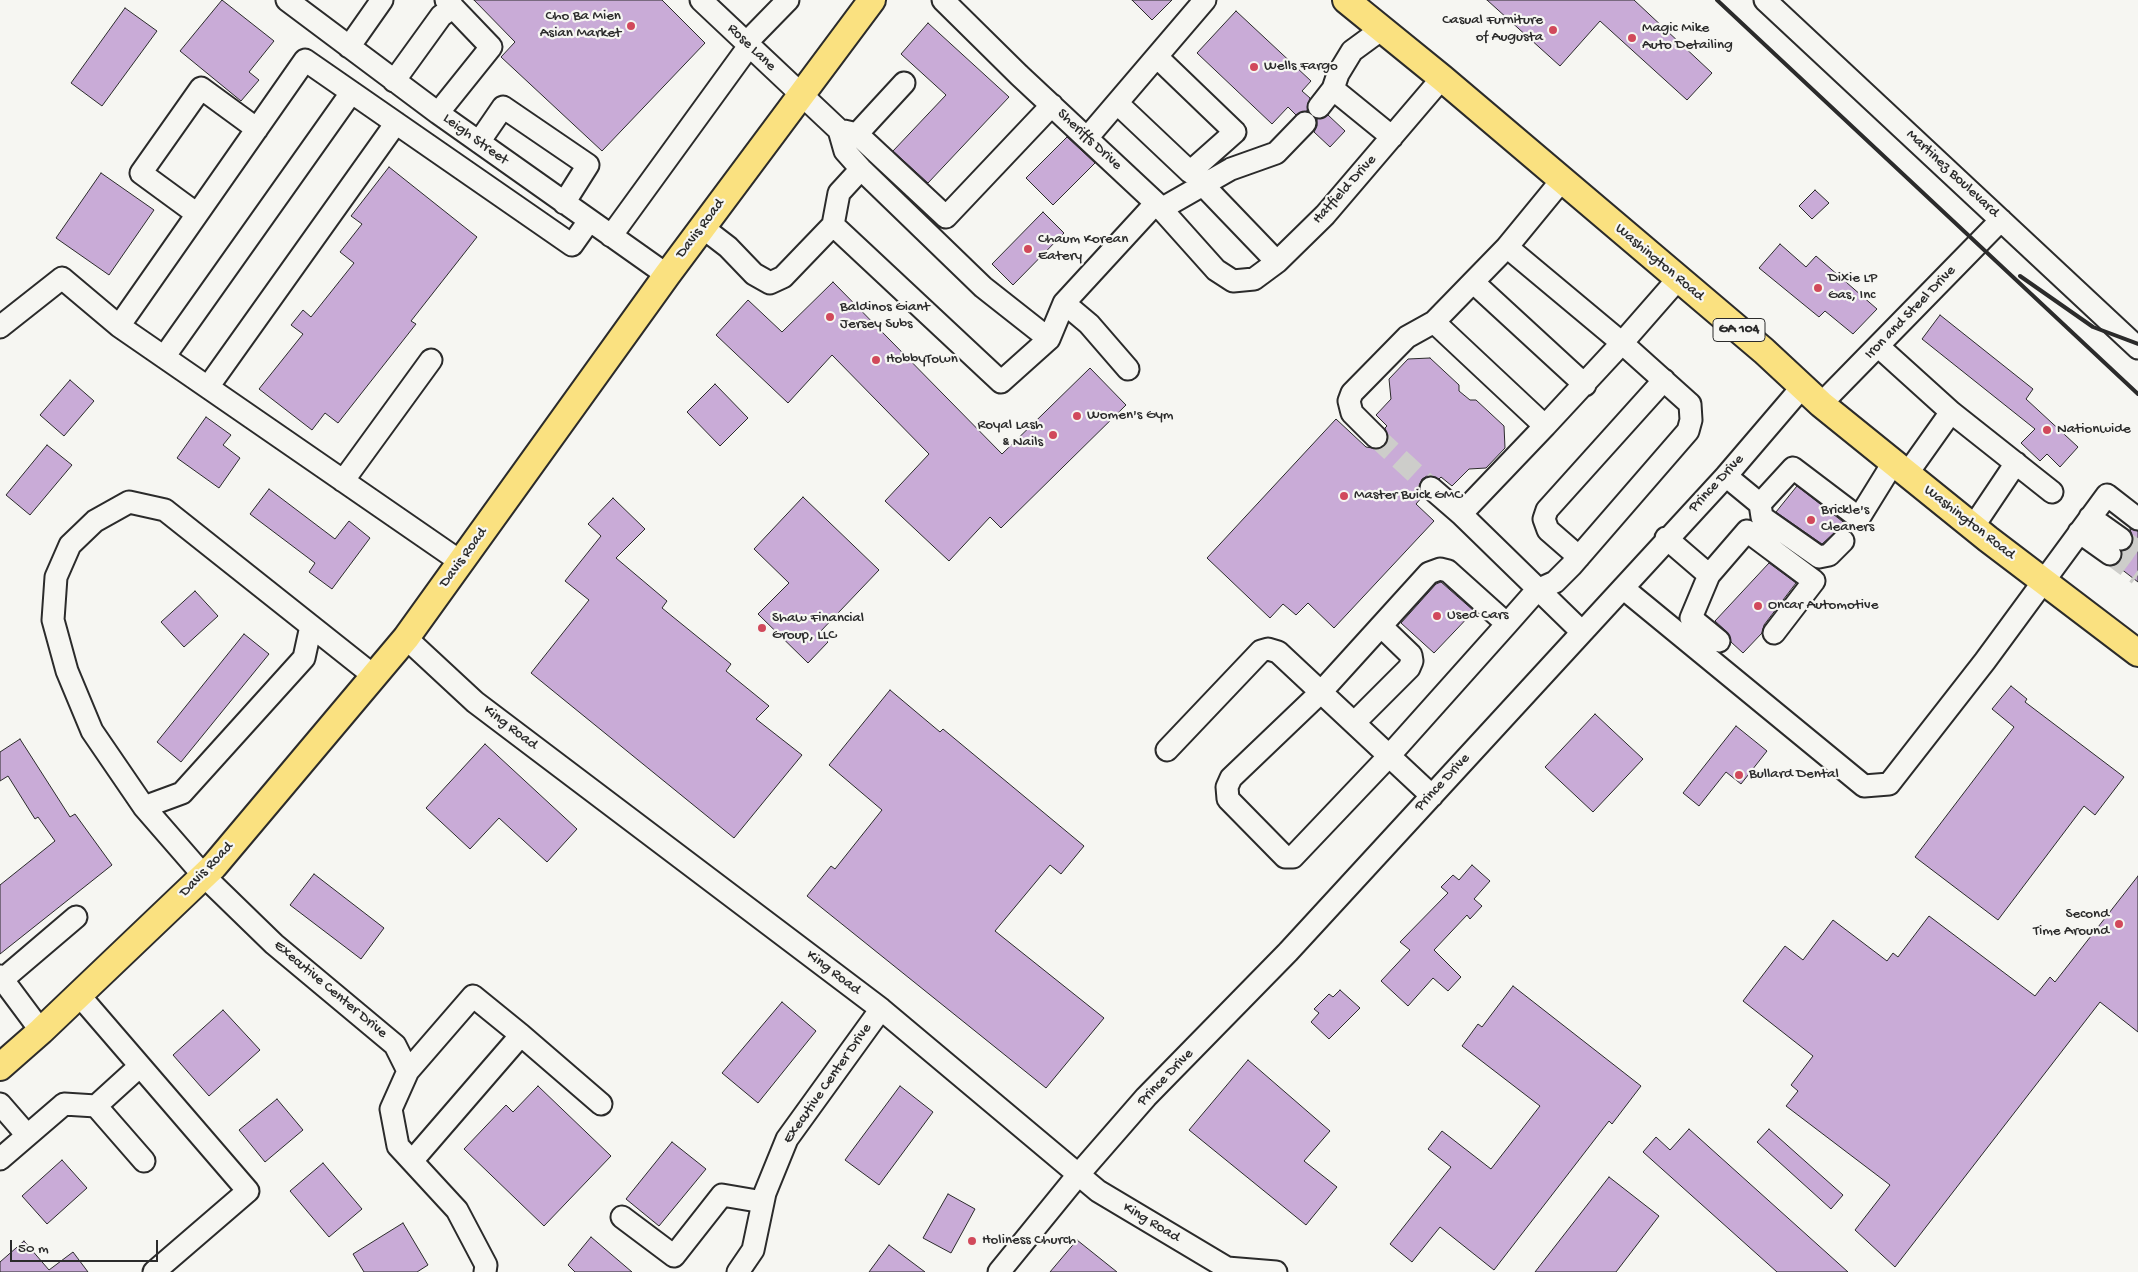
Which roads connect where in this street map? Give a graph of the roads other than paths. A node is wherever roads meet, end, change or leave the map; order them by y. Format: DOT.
graph roads {
  1 [pos="382,0"];
  2 [pos="788,0"];
  3 [pos="872,0"];
  4 [pos="943,0"];
  5 [pos="1205,0"];
  6 [pos="1346,0"];
  7 [pos="1765,0"];
  8 [pos="707,2"];
  9 [pos="297,3"];
  10 [pos="450,4"];
  11 [pos="1382,29"];
  12 [pos="748,44"];
  13 [pos="349,47"];
  14 [pos="1157,56"];
  15 [pos="1442,78"];
  16 [pos="394,81"];
  17 [pos="904,83"];
  18 [pos="1334,89"];
  19 [pos="351,93"];
  20 [pos="801,95"];
  21 [pos="1117,103"];
  22 [pos="1052,105"];
  23 [pos="1319,107"];
  24 [pos="438,113"];
  25 [pos="396,123"];
  26 [pos="1305,124"];
  27 [pos="257,128"];
  28 [pos="848,132"];
  29 [pos="1392,137"];
  30 [pos="1087,138"];
  31 [pos="479,142"];
  32 [pos="861,168"];
  33 [pos="1562,180"];
  34 [pos="1203,185"];
  35 [pos="564,203"];
  36 [pos="1158,206"];
  37 [pos="197,214"];
  38 [pos="2001,220"];
  39 [pos="589,221"];
  40 [pos="833,225"];
  41 [pos="702,228"];
  42 [pos="612,236"];
  43 [pos="1507,247"];
  44 [pos="1277,262"];
  45 [pos="666,275"];
  46 [pos="1678,279"];
  47 [pos="1233,281"];
  48 [pos="1473,282"];
  49 [pos="1064,303"];
  50 [pos="1434,322"];
  51 [pos="119,326"];
  52 [pos="0,327"];
  53 [pos="1049,339"];
  54 [pos="1622,343"];
  55 [pos="1878,346"];
  56 [pos="2138,348"];
  57 [pos="164,357"];
  58 [pos="431,360"];
  59 [pos="1128,370"];
  60 [pos="1664,380"];
  61 [pos="1585,385"];
  62 [pos="208,387"];
  63 [pos="1812,395"];
  64 [pos="1951,412"];
  65 [pos="1545,426"];
  66 [pos="1376,437"];
  67 [pos="2016,464"];
  68 [pos="1900,468"];
  69 [pos="1726,476"];
  70 [pos="343,481"];
  71 [pos="1431,488"];
  72 [pos="2052,492"];
  73 [pos="1760,504"];
  74 [pos="1461,514"];
  75 [pos="2138,519"];
  76 [pos="2085,525"];
  77 [pos="1973,527"];
  78 [pos="1851,530"];
  79 [pos="1666,538"];
  80 [pos="2116,546"];
  81 [pos="1579,557"];
  82 [pos="460,562"];
  83 [pos="1709,575"];
  84 [pos="2044,582"];
  85 [pos="1623,588"];
  86 [pos="1537,590"];
  87 [pos="1507,624"];
  88 [pos="311,626"];
  89 [pos="1381,626"];
  90 [pos="1582,632"];
  91 [pos="1774,633"];
  92 [pos="406,638"];
  93 [pos="1719,641"];
  94 [pos="2138,653"];
  95 [pos="374,676"];
  96 [pos="1321,692"];
  97 [pos="1354,723"];
  98 [pos="1167,750"];
  99 [pos="1389,756"];
  100 [pos="1432,796"];
  101 [pos="144,807"];
  102 [pos="204,876"];
  103 [pos="76,917"];
  104 [pos="1,978"];
  105 [pos="79,996"];
  106 [pos="881,1009"];
  107 [pos="41,1031"];
  108 [pos="521,1035"];
  109 [pos="140,1066"];
  110 [pos="0,1067"];
  111 [pos="408,1071"];
  112 [pos="0,1104"];
  113 [pos="601,1104"];
  114 [pos="96,1106"];
  115 [pos="27,1136"];
  116 [pos="0,1159"];
  117 [pos="144,1161"];
  118 [pos="412,1161"];
  119 [pos="1078,1175"];
  120 [pos="763,1202"];
  121 [pos="622,1216"];
  122 [pos="1227,1270"];
  123 [pos="154,1272"];
  124 [pos="485,1272"];
  125 [pos="738,1272"];
  126 [pos="999,1272"];
  127 [pos="1276,1272"];
  1 -- 13 [label="street"];
  2 -- 12 [label="street"];
  3 -- 20 [label="main road, Davis Road"];
  4 -- 22 [label="street, Sheriffs Drive"];
  5 -- 14 [label="street"];
  6 -- 11 [label="main road, Washington Road / GA 104"];
  7 -- 38 [label="street, Martinez Boulevard"];
  8 -- 12 [label="street, Rose Lane"];
  9 -- 13 [label="street, Leigh Street"];
  10 -- 16 [label="street"];
  10 -- 24 [label="street"];
  11 -- 15 [label="main road, Washington Road / GA 104"];
  11 -- 18 [label="street"];
  12 -- 20 [label="street, Rose Lane"];
  12 -- 42 [label="street"];
  13 -- 16 [label="street, Leigh Street"];
  14 -- 21 [label="street"];
  14 -- 21 [label="street"];
  15 -- 29 [label="street, Hatfield Drive"];
  15 -- 33 [label="main road, Washington Road / GA 104"];
  16 -- 24 [label="street, Leigh Street"];
  17 -- 28 [label="street"];
  18 -- 23 [label="street"];
  18 -- 29 [label="street"];
  19 -- 25 [label="street"];
  19 -- 27 [label="street"];
  19 -- 57 [label="street"];
  20 -- 28 [label="street, Rose Lane"];
  20 -- 41 [label="main road, Davis Road"];
  21 -- 30 [label="street"];
  22 -- 28 [label="street, Rose Lane"];
  22 -- 30 [label="street, Sheriffs Drive"];
  24 -- 31 [label="street, Leigh Street"];
  25 -- 39 [label="street"];
  25 -- 62 [label="street"];
  26 -- 34 [label="street"];
  27 -- 37 [label="street"];
  27 -- 37 [label="street"];
  28 -- 32 [label="street"];
  29 -- 44 [label="street, Hatfield Drive"];
  30 -- 36 [label="street, Sheriffs Drive"];
  31 -- 35 [label="street, Leigh Street"];
  31 -- 35 [label="street"];
  32 -- 40 [label="street"];
  32 -- 53 [label="street"];
  33 -- 43 [label="street"];
  33 -- 46 [label="main road, Washington Road / GA 104"];
  34 -- 36 [label="street"];
  34 -- 44 [label="street"];
  35 -- 39 [label="street, Leigh Street"];
  36 -- 47 [label="street, Sheriffs Drive"];
  36 -- 49 [label="street"];
  37 -- 51 [label="street"];
  38 -- 55 [label="street, Iron and Steel Drive"];
  38 -- 56 [label="street, Martinez Boulevard"];
  39 -- 42 [label="street, Leigh Street"];
  40 -- 41 [label="street"];
  40 -- 53 [label="street"];
  41 -- 45 [label="main road, Davis Road"];
  42 -- 45 [label="street, Leigh Street"];
  43 -- 48 [label="street"];
  43 -- 54 [label="street"];
  44 -- 47 [label="street, Hatfield Drive"];
  45 -- 82 [label="main road, Davis Road"];
  46 -- 54 [label="street"];
  46 -- 63 [label="main road, Washington Road / GA 104"];
  48 -- 50 [label="street"];
  48 -- 61 [label="street"];
  49 -- 53 [label="street"];
  49 -- 59 [label="street"];
  50 -- 65 [label="street"];
  50 -- 66 [label="street"];
  51 -- 52 [label="street"];
  51 -- 57 [label="street"];
  54 -- 60 [label="street"];
  54 -- 61 [label="street"];
  55 -- 63 [label="street, Iron and Steel Drive"];
  55 -- 64 [label="street"];
  57 -- 62 [label="street"];
  58 -- 70 [label="street"];
  60 -- 81 [label="street"];
  60 -- 81 [label="street"];
  61 -- 65 [label="street"];
  62 -- 70 [label="street"];
  63 -- 68 [label="main road, Washington Road / GA 104"];
  63 -- 69 [label="street, Prince Drive"];
  64 -- 67 [label="street"];
  64 -- 68 [label="street"];
  65 -- 74 [label="street"];
  67 -- 72 [label="street"];
  67 -- 77 [label="street"];
  68 -- 77 [label="main road, Washington Road / GA 104"];
  68 -- 78 [label="street"];
  69 -- 73 [label="street"];
  69 -- 79 [label="street, Prince Drive"];
  70 -- 82 [label="street"];
  71 -- 74 [label="street"];
  73 -- 78 [label="street"];
  73 -- 78 [label="street"];
  74 -- 86 [label="street"];
  75 -- 76 [label="street"];
  76 -- 80 [label="street"];
  76 -- 84 [label="street"];
  77 -- 84 [label="main road, Washington Road / GA 104"];
  79 -- 83 [label="street"];
  79 -- 85 [label="street, Prince Drive"];
  81 -- 86 [label="street"];
  82 -- 92 [label="main road, Davis Road"];
  83 -- 91 [label="street"];
  83 -- 93 [label="street"];
  84 -- 85 [label="street"];
  84 -- 94 [label="main road, Washington Road / GA 104"];
  85 -- 90 [label="street, Prince Drive"];
  86 -- 87 [label="street"];
  86 -- 90 [label="street"];
  87 -- 89 [label="street"];
  87 -- 99 [label="street"];
  88 -- 95 [label="street, Executive Center Drive"];
  88 -- 101 [label="street"];
  88 -- 101 [label="street, Executive Center Drive"];
  89 -- 96 [label="street"];
  89 -- 97 [label="street"];
  90 -- 100 [label="street, Prince Drive"];
  92 -- 95 [label="main road, Davis Road"];
  92 -- 106 [label="street, King Road"];
  95 -- 102 [label="main road, Davis Road"];
  96 -- 97 [label="street"];
  96 -- 98 [label="street"];
  96 -- 99 [label="street"];
  97 -- 99 [label="street"];
  99 -- 100 [label="street"];
  100 -- 119 [label="street, Prince Drive"];
  101 -- 102 [label="street, Executive Center Drive"];
  102 -- 105 [label="main road, Davis Road"];
  102 -- 111 [label="street, Executive Center Drive"];
  103 -- 104 [label="street"];
  104 -- 107 [label="street"];
  105 -- 107 [label="main road, Davis Road"];
  105 -- 109 [label="street"];
  106 -- 119 [label="street, King Road"];
  106 -- 120 [label="street, Executive Center Drive"];
  107 -- 110 [label="main road, Davis Road"];
  108 -- 111 [label="street"];
  108 -- 113 [label="street"];
  108 -- 118 [label="street"];
  109 -- 114 [label="street"];
  109 -- 123 [label="street"];
  111 -- 118 [label="street"];
  112 -- 115 [label="street"];
  114 -- 115 [label="street"];
  114 -- 117 [label="street"];
  115 -- 116 [label="street"];
  118 -- 124 [label="street"];
  119 -- 122 [label="street, King Road"];
  119 -- 126 [label="street, Prince Drive"];
  120 -- 121 [label="street"];
  120 -- 125 [label="street, Executive Center Drive"];
  122 -- 127 [label="street, King Road"];
}
